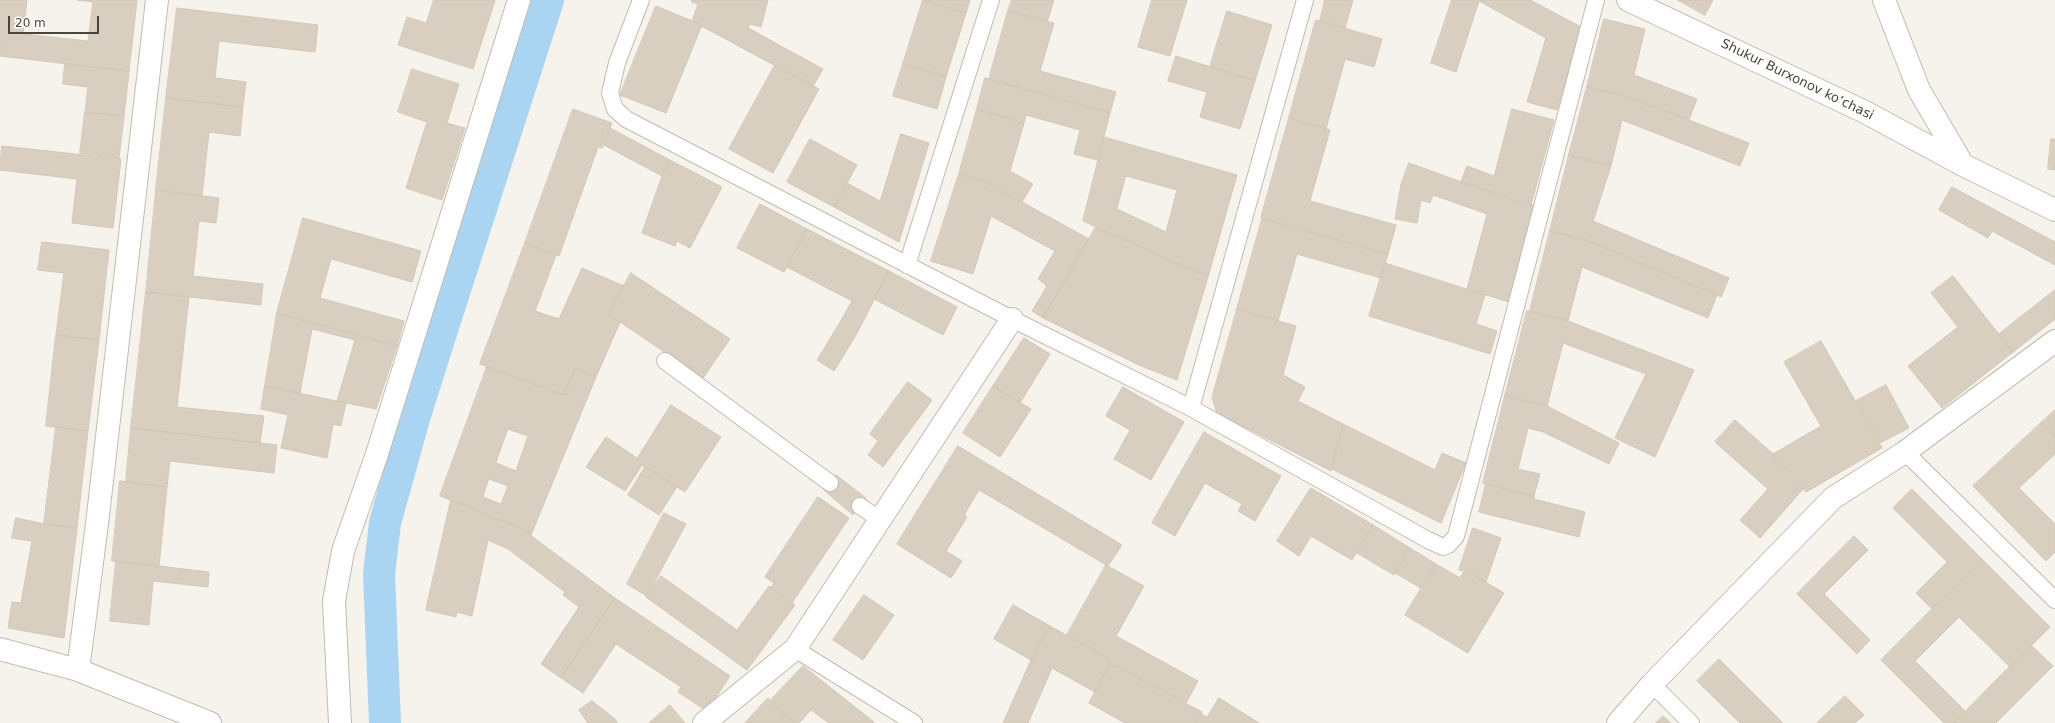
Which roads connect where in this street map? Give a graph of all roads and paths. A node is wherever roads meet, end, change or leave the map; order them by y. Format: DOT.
graph roads {
  1 [pos="157,0"];
  2 [pos="519,0"];
  3 [pos="641,0"];
  4 [pos="990,0"];
  5 [pos="1305,0"];
  6 [pos="1596,0"];
  7 [pos="1628,0"];
  8 [pos="1884,0"];
  9 [pos="1964,166"];
  10 [pos="2055,210"];
  11 [pos="907,265"];
  12 [pos="1012,319"];
  13 [pos="2055,341"];
  14 [pos="665,361"];
  15 [pos="1191,408"];
  16 [pos="1905,452"];
  17 [pos="830,483"];
  18 [pos="860,506"];
  19 [pos="880,520"];
  20 [pos="2055,600"];
  21 [pos="0,649"];
  22 [pos="795,649"];
  23 [pos="78,670"];
  24 [pos="1652,684"];
  25 [pos="210,723"];
  26 [pos="340,723"];
  27 [pos="704,723"];
  28 [pos="914,723"];
  29 [pos="1618,723"];
  30 [pos="1691,723"];
  1 -- 23 [label="street"];
  2 -- 26 [label="street"];
  3 -- 11 [label="lane"];
  4 -- 11 [label="lane"];
  5 -- 15 [label="lane"];
  6 -- 15 [label="lane"];
  7 -- 9 [label="street, Shukur Burxonov koʻchasi"];
  8 -- 9 [label="street"];
  9 -- 10 [label="street, Shukur Burxonov koʻchasi"];
  11 -- 12 [label="lane"];
  12 -- 15 [label="lane"];
  12 -- 19 [label="street"];
  13 -- 16 [label="street"];
  14 -- 17 [label="lane"];
  16 -- 20 [label="lane"];
  16 -- 24 [label="street"];
  18 -- 19 [label="lane"];
  19 -- 22 [label="street"];
  21 -- 23 [label="street"];
  22 -- 27 [label="street"];
  22 -- 28 [label="lane"];
  23 -- 25 [label="street"];
  24 -- 29 [label="street"];
  24 -- 30 [label="lane"];
}
